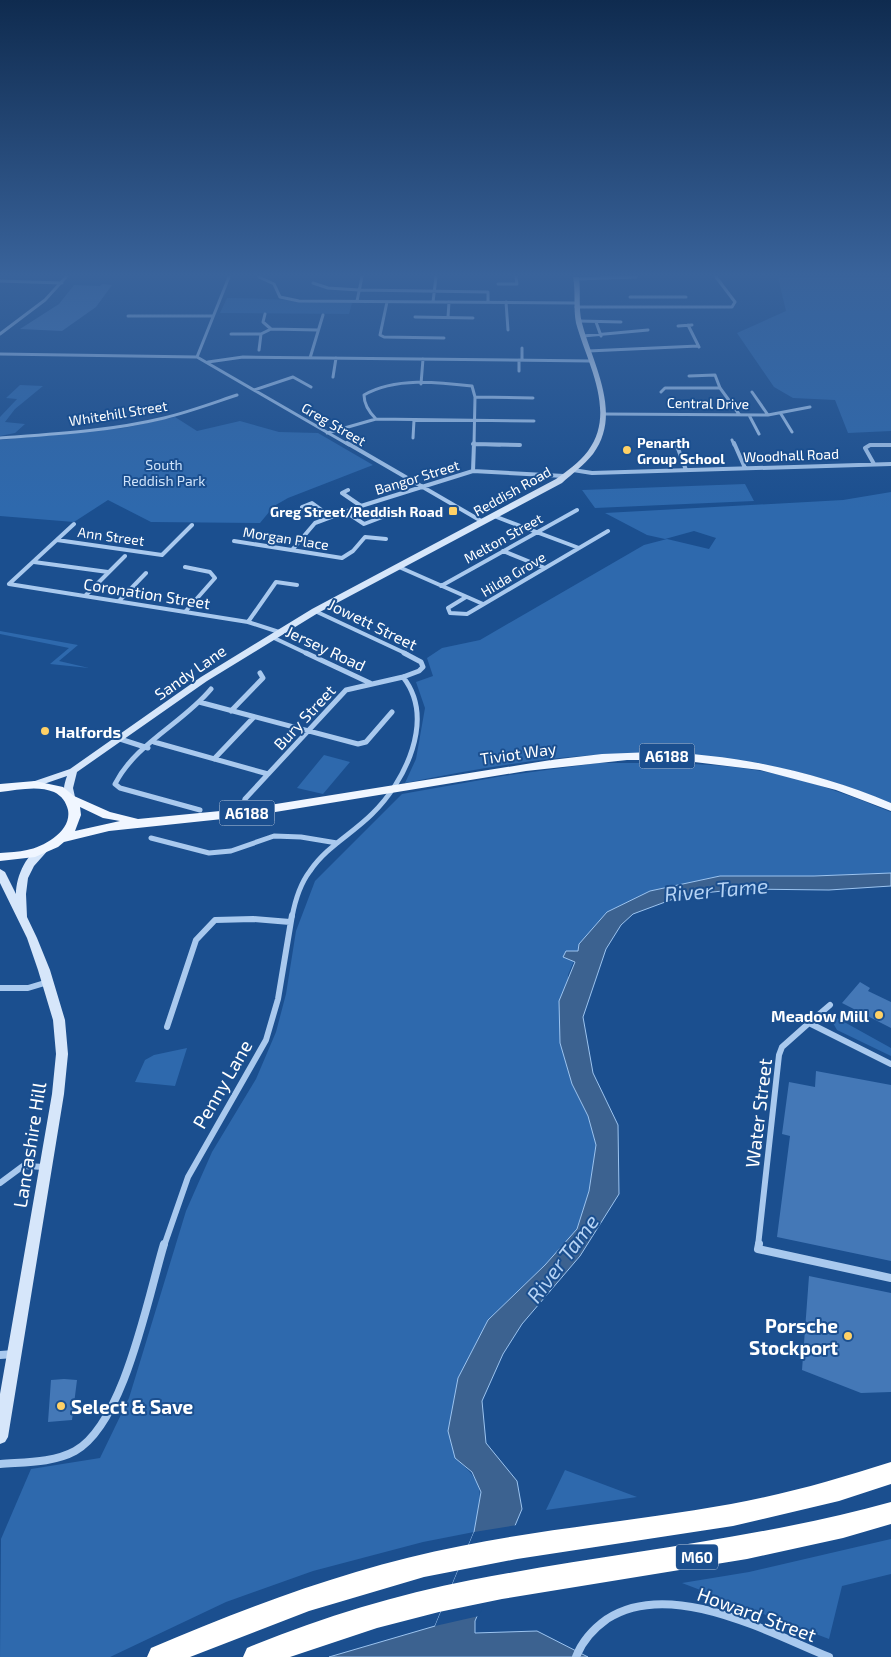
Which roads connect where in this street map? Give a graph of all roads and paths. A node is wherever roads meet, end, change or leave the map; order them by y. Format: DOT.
graph roads {
  1 [pos="21,354"];
  2 [pos="311,354"];
  3 [pos="521,354"];
  4 [pos="589,354"];
  5 [pos="197,357"];
  6 [pos="310,358"];
  7 [pos="336,358"];
  8 [pos="423,359"];
  9 [pos="520,360"];
  10 [pos="591,361"];
  11 [pos="208,362"];
  12 [pos="519,371"];
  13 [pos="689,376"];
  14 [pos="333,377"];
  15 [pos="661,383"];
  16 [pos="421,384"];
  17 [pos="311,387"];
  18 [pos="665,388"];
  19 [pos="720,388"];
  20 [pos="254,390"];
  21 [pos="661,392"];
  22 [pos="752,392"];
  23 [pos="237,395"];
  24 [pos="475,397"];
  25 [pos="533,398"];
  26 [pos="810,407"];
  27 [pos="604,414"];
  28 [pos="739,414"];
  29 [pos="782,414"];
  30 [pos="749,415"];
  31 [pos="768,415"];
  32 [pos="376,419"];
  33 [pos="414,420"];
  34 [pos="473,420"];
  35 [pos="534,421"];
  36 [pos="792,432"];
  37 [pos="327,433"];
  38 [pos="759,434"];
  39 [pos="0,438"];
  40 [pos="413,438"];
  41 [pos="732,440"];
  42 [pos="675,441"];
  43 [pos="473,444"];
  44 [pos="520,445"];
  45 [pos="891,445"];
  46 [pos="874,464"];
  47 [pos="891,464"];
  48 [pos="745,468"];
  49 [pos="573,470"];
  50 [pos="686,470"];
  51 [pos="473,471"];
  52 [pos="564,476"];
  53 [pos="421,488"];
  54 [pos="348,490"];
  55 [pos="361,506"];
  56 [pos="302,507"];
  57 [pos="577,510"];
  58 [pos="346,512"];
  59 [pos="385,516"];
  60 [pos="494,516"];
  61 [pos="331,517"];
  62 [pos="483,522"];
  63 [pos="74,524"];
  64 [pos="192,525"];
  65 [pos="608,531"];
  66 [pos="537,532"];
  67 [pos="57,540"];
  68 [pos="386,540"];
  69 [pos="234,541"];
  70 [pos="578,548"];
  71 [pos="292,550"];
  72 [pos="503,551"];
  73 [pos="125,556"];
  74 [pos="34,562"];
  75 [pos="185,567"];
  76 [pos="399,567"];
  77 [pos="545,568"];
  78 [pos="108,572"];
  79 [pos="146,573"];
  80 [pos="296,585"];
  81 [pos="441,586"];
  82 [pos="85,596"];
  83 [pos="466,597"];
  84 [pos="119,601"];
  85 [pos="483,604"];
  86 [pos="315,611"];
  87 [pos="185,612"];
  88 [pos="248,622"];
  89 [pos="275,634"];
  90 [pos="260,673"];
  91 [pos="403,677"];
  92 [pos="370,683"];
  93 [pos="211,689"];
  94 [pos="199,702"];
  95 [pos="231,711"];
  96 [pos="392,712"];
  97 [pos="254,717"];
  98 [pos="308,731"];
  99 [pos="120,739"];
  100 [pos="154,742"];
  101 [pos="148,748"];
  102 [pos="214,759"];
  103 [pos="73,771"];
  104 [pos="268,774"];
  105 [pos="35,784"];
  106 [pos="0,786"];
  107 [pos="71,798"];
  108 [pos="243,806"];
  109 [pos="891,807"];
  110 [pos="200,810"];
  111 [pos="146,823"];
  112 [pos="63,838"];
  113 [pos="151,838"];
  114 [pos="337,843"];
  115 [pos="45,848"];
  116 [pos="0,857"];
  117 [pos="0,872"];
  118 [pos="22,922"];
  119 [pos="290,922"];
  120 [pos="48,982"];
  121 [pos="0,988"];
  122 [pos="830,1005"];
  123 [pos="809,1024"];
  124 [pos="168,1027"];
  125 [pos="891,1064"];
  126 [pos="46,1167"];
  127 [pos="0,1183"];
  128 [pos="891,1278"];
  129 [pos="7,1355"];
  130 [pos="0,1437"];
  131 [pos="0,1464"];
  132 [pos="891,1473"];
  133 [pos="891,1513"];
  134 [pos="577,1653"];
  135 [pos="160,1657"];
  136 [pos="256,1657"];
  137 [pos="830,1657"];
  1 -- 5 [label="street"];
  2 -- 6 [label="street"];
  3 -- 9 [label="street"];
  4 -- 10 [label="main road, Reddish Road"];
  5 -- 11 [label="street, Greg Street"];
  6 -- 7 [label="street"];
  6 -- 11 [label="street"];
  7 -- 8 [label="street"];
  7 -- 14 [label="street"];
  8 -- 9 [label="street"];
  8 -- 16 [label="street"];
  9 -- 10 [label="street"];
  9 -- 12 [label="street"];
  10 -- 27 [label="main road, Reddish Road"];
  11 -- 20 [label="street, Greg Street"];
  13 -- 19 [label="street"];
  15 -- 18 [label="street"];
  16 -- 24 [label="street"];
  16 -- 32 [label="street"];
  17 -- 20 [label="street"];
  18 -- 19 [label="street"];
  18 -- 21 [label="street"];
  19 -- 28 [label="street"];
  20 -- 37 [label="street, Greg Street"];
  22 -- 31 [label="street"];
  23 -- 39 [label="street, Whitehill Street"];
  24 -- 25 [label="street"];
  24 -- 34 [label="street"];
  26 -- 29 [label="street, Central Drive"];
  27 -- 28 [label="street, Central Drive"];
  27 -- 49 [label="main road, Reddish Road"];
  28 -- 30 [label="street, Central Drive"];
  29 -- 31 [label="street, Central Drive"];
  29 -- 36 [label="street"];
  30 -- 31 [label="street, Central Drive"];
  30 -- 38 [label="street"];
  32 -- 33 [label="street"];
  32 -- 37 [label="street"];
  33 -- 34 [label="street"];
  33 -- 40 [label="street"];
  34 -- 35 [label="street"];
  34 -- 43 [label="street"];
  37 -- 53 [label="street, Greg Street"];
  41 -- 48 [label="street"];
  42 -- 50 [label="street"];
  43 -- 44 [label="street"];
  43 -- 51 [label="street"];
  45 -- 46 [label="street"];
  46 -- 47 [label="street, Woodhall Road"];
  46 -- 48 [label="street, Woodhall Road"];
  48 -- 50 [label="street, Woodhall Road"];
  49 -- 50 [label="street, Woodhall Road"];
  49 -- 52 [label="main road, Reddish Road"];
  51 -- 52 [label="street, Bangor Street"];
  51 -- 53 [label="street, Bangor Street"];
  52 -- 60 [label="main road, Reddish Road"];
  53 -- 55 [label="street, Bangor Street"];
  53 -- 62 [label="street, Greg Street"];
  54 -- 55 [label="street"];
  55 -- 58 [label="street, Bangor Street"];
  56 -- 61 [label="street"];
  57 -- 66 [label="street, Melton Street"];
  58 -- 59 [label="street"];
  58 -- 61 [label="street, Bangor Street"];
  60 -- 62 [label="main road, Reddish Road"];
  60 -- 66 [label="street"];
  61 -- 71 [label="street, Bangor Street"];
  62 -- 76 [label="main road, Reddish Road"];
  63 -- 67 [label="street"];
  64 -- 67 [label="street, Ann Street"];
  65 -- 70 [label="street, Hilda Grove"];
  66 -- 70 [label="street"];
  66 -- 72 [label="street, Melton Street"];
  67 -- 74 [label="street"];
  68 -- 71 [label="street, Morgan Place"];
  69 -- 71 [label="street, Morgan Place"];
  70 -- 77 [label="street, Hilda Grove"];
  72 -- 77 [label="street"];
  72 -- 81 [label="street, Melton Street"];
  73 -- 78 [label="street"];
  74 -- 78 [label="street"];
  74 -- 82 [label="street, Coronation Street"];
  75 -- 87 [label="street"];
  76 -- 81 [label="street"];
  76 -- 86 [label="main road, Reddish Road"];
  77 -- 85 [label="street, Hilda Grove"];
  78 -- 82 [label="street"];
  79 -- 84 [label="street"];
  80 -- 88 [label="street"];
  81 -- 83 [label="street"];
  82 -- 84 [label="street, Coronation Street"];
  83 -- 85 [label="street"];
  83 -- 85 [label="street, Hilda Grove"];
  84 -- 87 [label="street, Coronation Street"];
  86 -- 89 [label="main road, Reddish Road"];
  86 -- 91 [label="street, Jowett Street"];
  87 -- 88 [label="street, Coronation Street"];
  88 -- 89 [label="street, Coronation Street"];
  89 -- 92 [label="street, Jersey Road"];
  89 -- 99 [label="main road, Sandy Lane"];
  90 -- 95 [label="street"];
  91 -- 92 [label="street, Bury Street"];
  91 -- 114 [label="street, Penny Lane"];
  92 -- 98 [label="street, Bury Street"];
  93 -- 94 [label="street, Sandy Lane"];
  94 -- 95 [label="street"];
  94 -- 100 [label="street, Sandy Lane"];
  95 -- 97 [label="street"];
  96 -- 98 [label="street"];
  97 -- 98 [label="street"];
  97 -- 102 [label="street"];
  98 -- 104 [label="street, Bury Street"];
  99 -- 101 [label="street"];
  99 -- 103 [label="main road, Sandy Lane"];
  100 -- 101 [label="street, Sandy Lane"];
  100 -- 102 [label="street"];
  101 -- 110 [label="street, Sandy Lane"];
  102 -- 104 [label="street"];
  103 -- 105 [label="main road, Sandy Lane"];
  103 -- 107 [label="main road"];
  104 -- 108 [label="street, Bury Street"];
  105 -- 106 [label="main road"];
  105 -- 107 [label="main road, Tiviot Way"];
  107 -- 111 [label="main road, Tiviot Way / A6188"];
  107 -- 112 [label="main road"];
  109 -- 111 [label="main road, Tiviot Way / A6188"];
  111 -- 112 [label="main road, Tiviot Way / A6188"];
  112 -- 115 [label="main road"];
  113 -- 114 [label="street"];
  114 -- 119 [label="street, Penny Lane"];
  115 -- 116 [label="main road"];
  115 -- 118 [label="main road, Lancashire Hill"];
  117 -- 118 [label="main road, Lancashire Hill"];
  118 -- 120 [label="main road, Lancashire Hill"];
  119 -- 124 [label="street"];
  119 -- 131 [label="street, Penny Lane"];
  120 -- 121 [label="street"];
  120 -- 126 [label="main road, Lancashire Hill"];
  122 -- 123 [label="street, Water Street"];
  123 -- 125 [label="street"];
  123 -- 128 [label="street, Water Street"];
  126 -- 127 [label="street"];
  126 -- 129 [label="main road, Lancashire Hill"];
  129 -- 130 [label="main road, Lancashire Hill"];
  132 -- 135 [label="highway, M60"];
  133 -- 136 [label="highway, M60"];
  134 -- 137 [label="street, Howard Street"];
}
